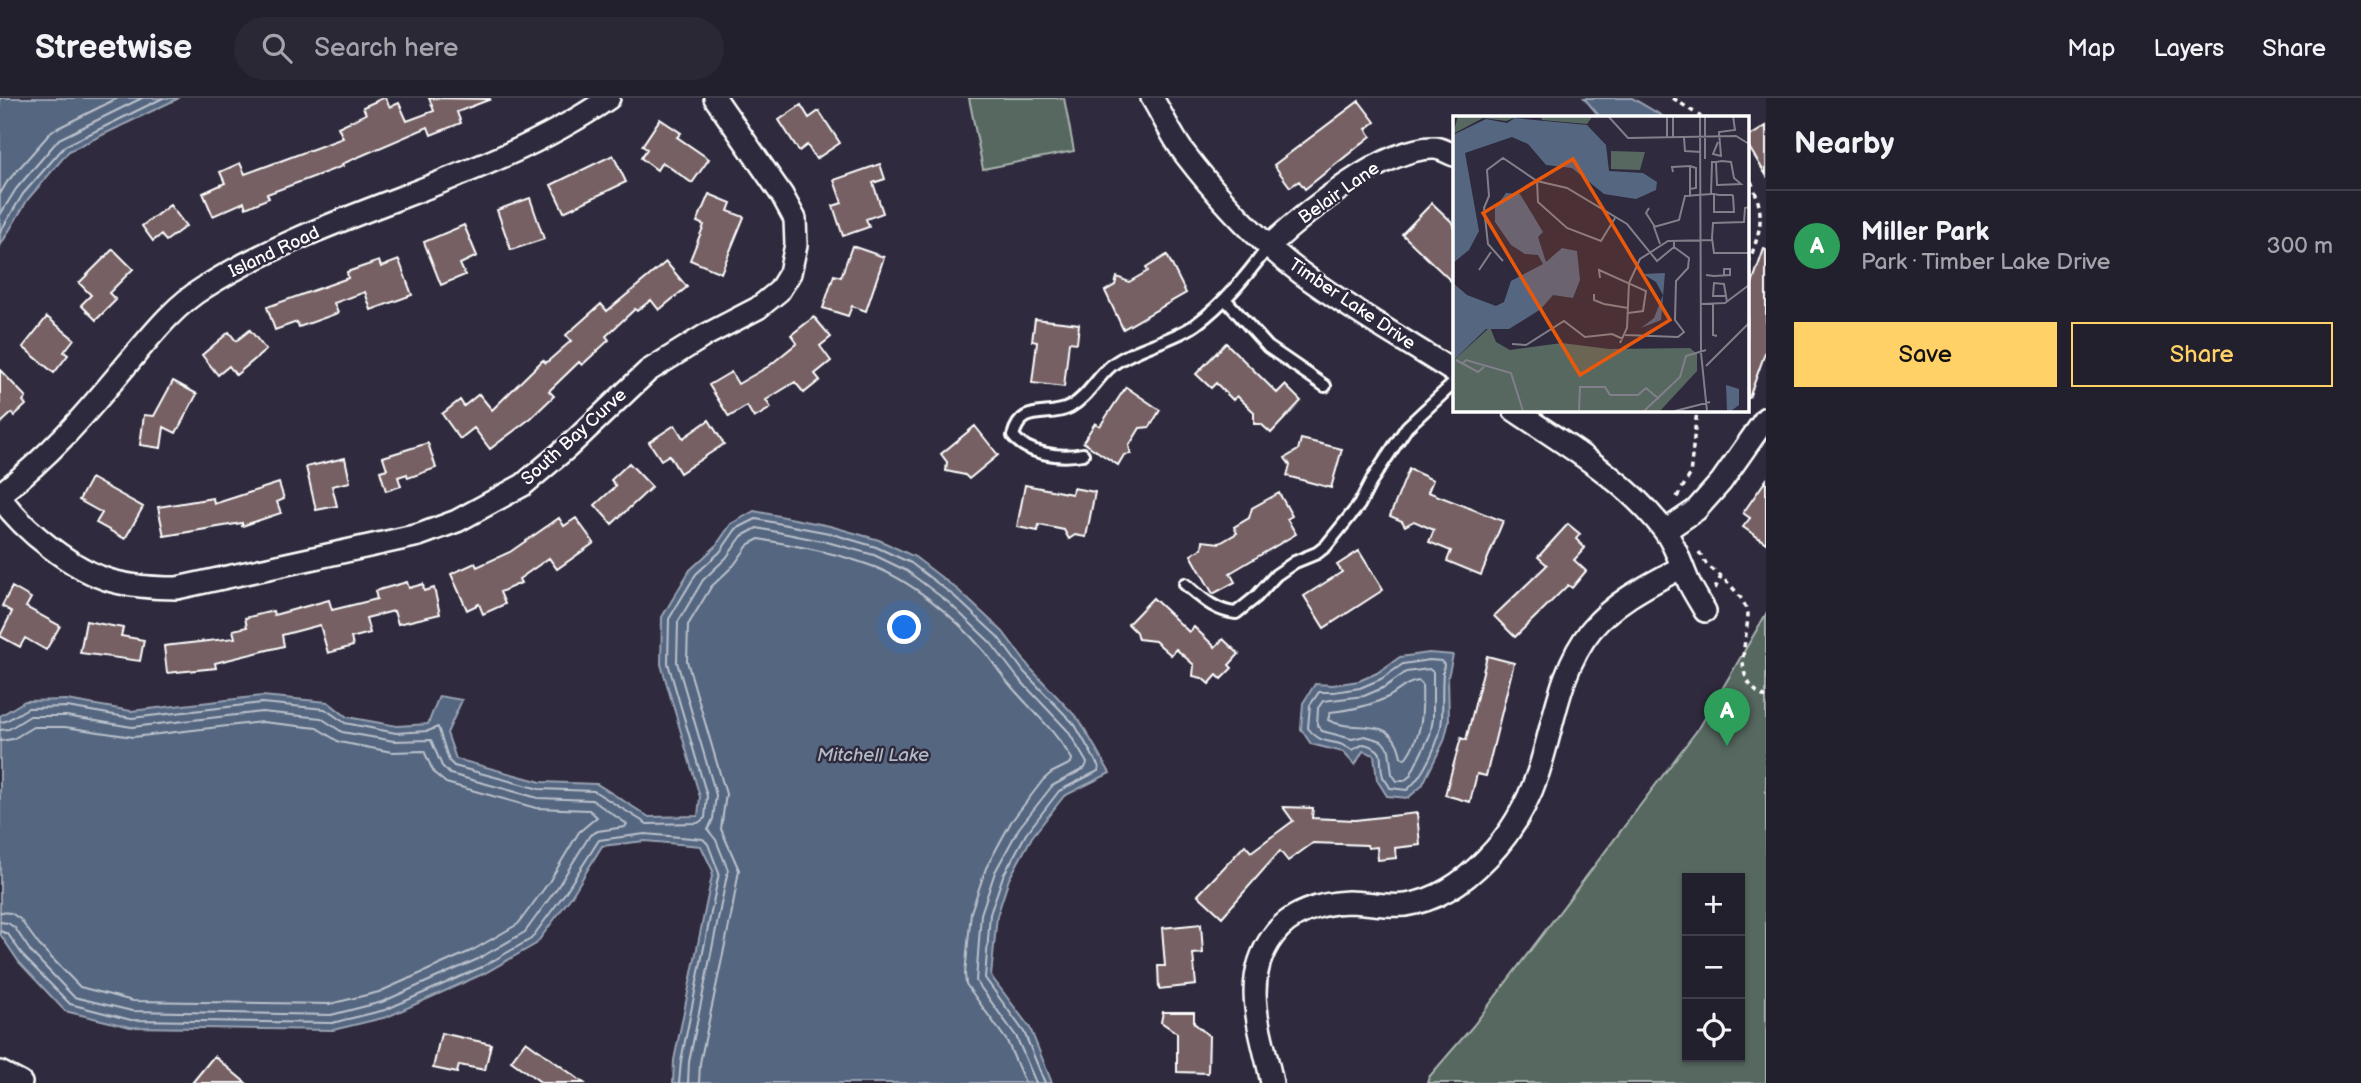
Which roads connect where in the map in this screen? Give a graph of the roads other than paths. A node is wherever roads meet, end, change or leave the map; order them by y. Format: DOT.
graph roads {
  1 [pos="609,98"];
  2 [pos="715,98"];
  3 [pos="1152,98"];
  4 [pos="1453,155"];
  5 [pos="1269,246"];
  6 [pos="1224,299"];
  7 [pos="1453,371"];
  8 [pos="1453,384"];
  9 [pos="1325,386"];
  10 [pos="1516,411"];
  11 [pos="1766,418"];
  12 [pos="1083,454"];
  13 [pos="0,495"];
  14 [pos="1665,531"];
  15 [pos="1682,567"];
  16 [pos="1185,584"];
  17 [pos="1705,611"];
  18 [pos="0,1072"];
  19 [pos="21,1083"];
  20 [pos="1272,1083"];
  1 -- 13 [label="street, Island Road"];
  2 -- 13 [label="street, South Bay Curve"];
  3 -- 5 [label="street, Timber Lake Drive"];
  4 -- 5 [label="street, Belair Lane"];
  5 -- 6 [label="lane"];
  5 -- 7 [label="street, Timber Lake Drive"];
  6 -- 9 [label="lane"];
  6 -- 12 [label="lane"];
  8 -- 16 [label="lane"];
  10 -- 14 [label="street"];
  11 -- 14 [label="street"];
  14 -- 15 [label="street"];
  15 -- 17 [label="street"];
  15 -- 20 [label="street"];
  18 -- 19 [label="street"];
}
